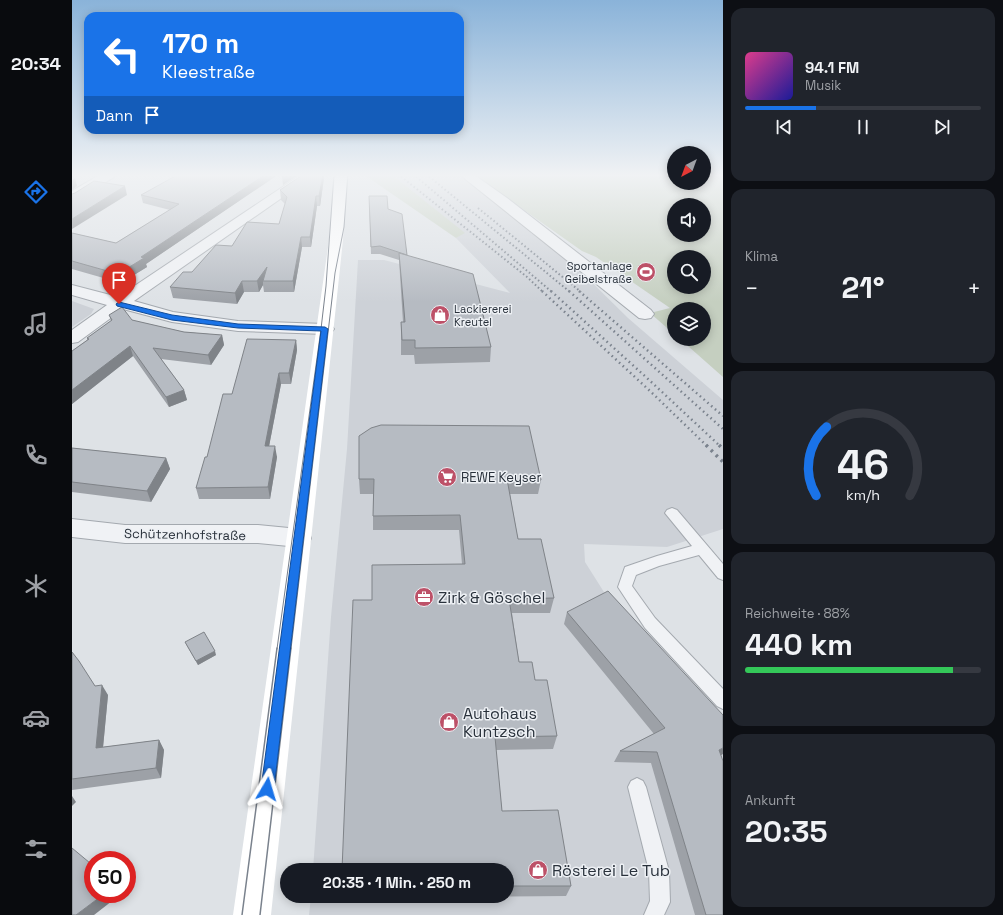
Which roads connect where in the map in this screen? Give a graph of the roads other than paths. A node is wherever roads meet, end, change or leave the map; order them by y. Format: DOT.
graph roads {
  1 [pos="247,217"];
  2 [pos="338,217"];
  3 [pos="522,217"];
  4 [pos="72,290"];
  5 [pos="119,304"];
  6 [pos="645,314"];
  7 [pos="325,329"];
  8 [pos="72,338"];
  9 [pos="672,513"];
  10 [pos="72,528"];
  11 [pos="299,538"];
  12 [pos="704,549"];
  13 [pos="723,574"];
  14 [pos="723,701"];
  15 [pos="636,787"];
  16 [pos="252,915"];
  17 [pos="654,915"];
  1 -- 5 [label="street"];
  2 -- 7 [label="main road"];
  3 -- 6 [label="street"];
  4 -- 5 [label="street"];
  5 -- 7 [label="street"];
  5 -- 8 [label="street"];
  7 -- 11 [label="main road"];
  9 -- 12 [label="lane"];
  10 -- 11 [label="street, Schützenhofstraße"];
  11 -- 16 [label="main road"];
  12 -- 13 [label="lane"];
  12 -- 14 [label="lane"];
  15 -- 17 [label="lane"];
}
